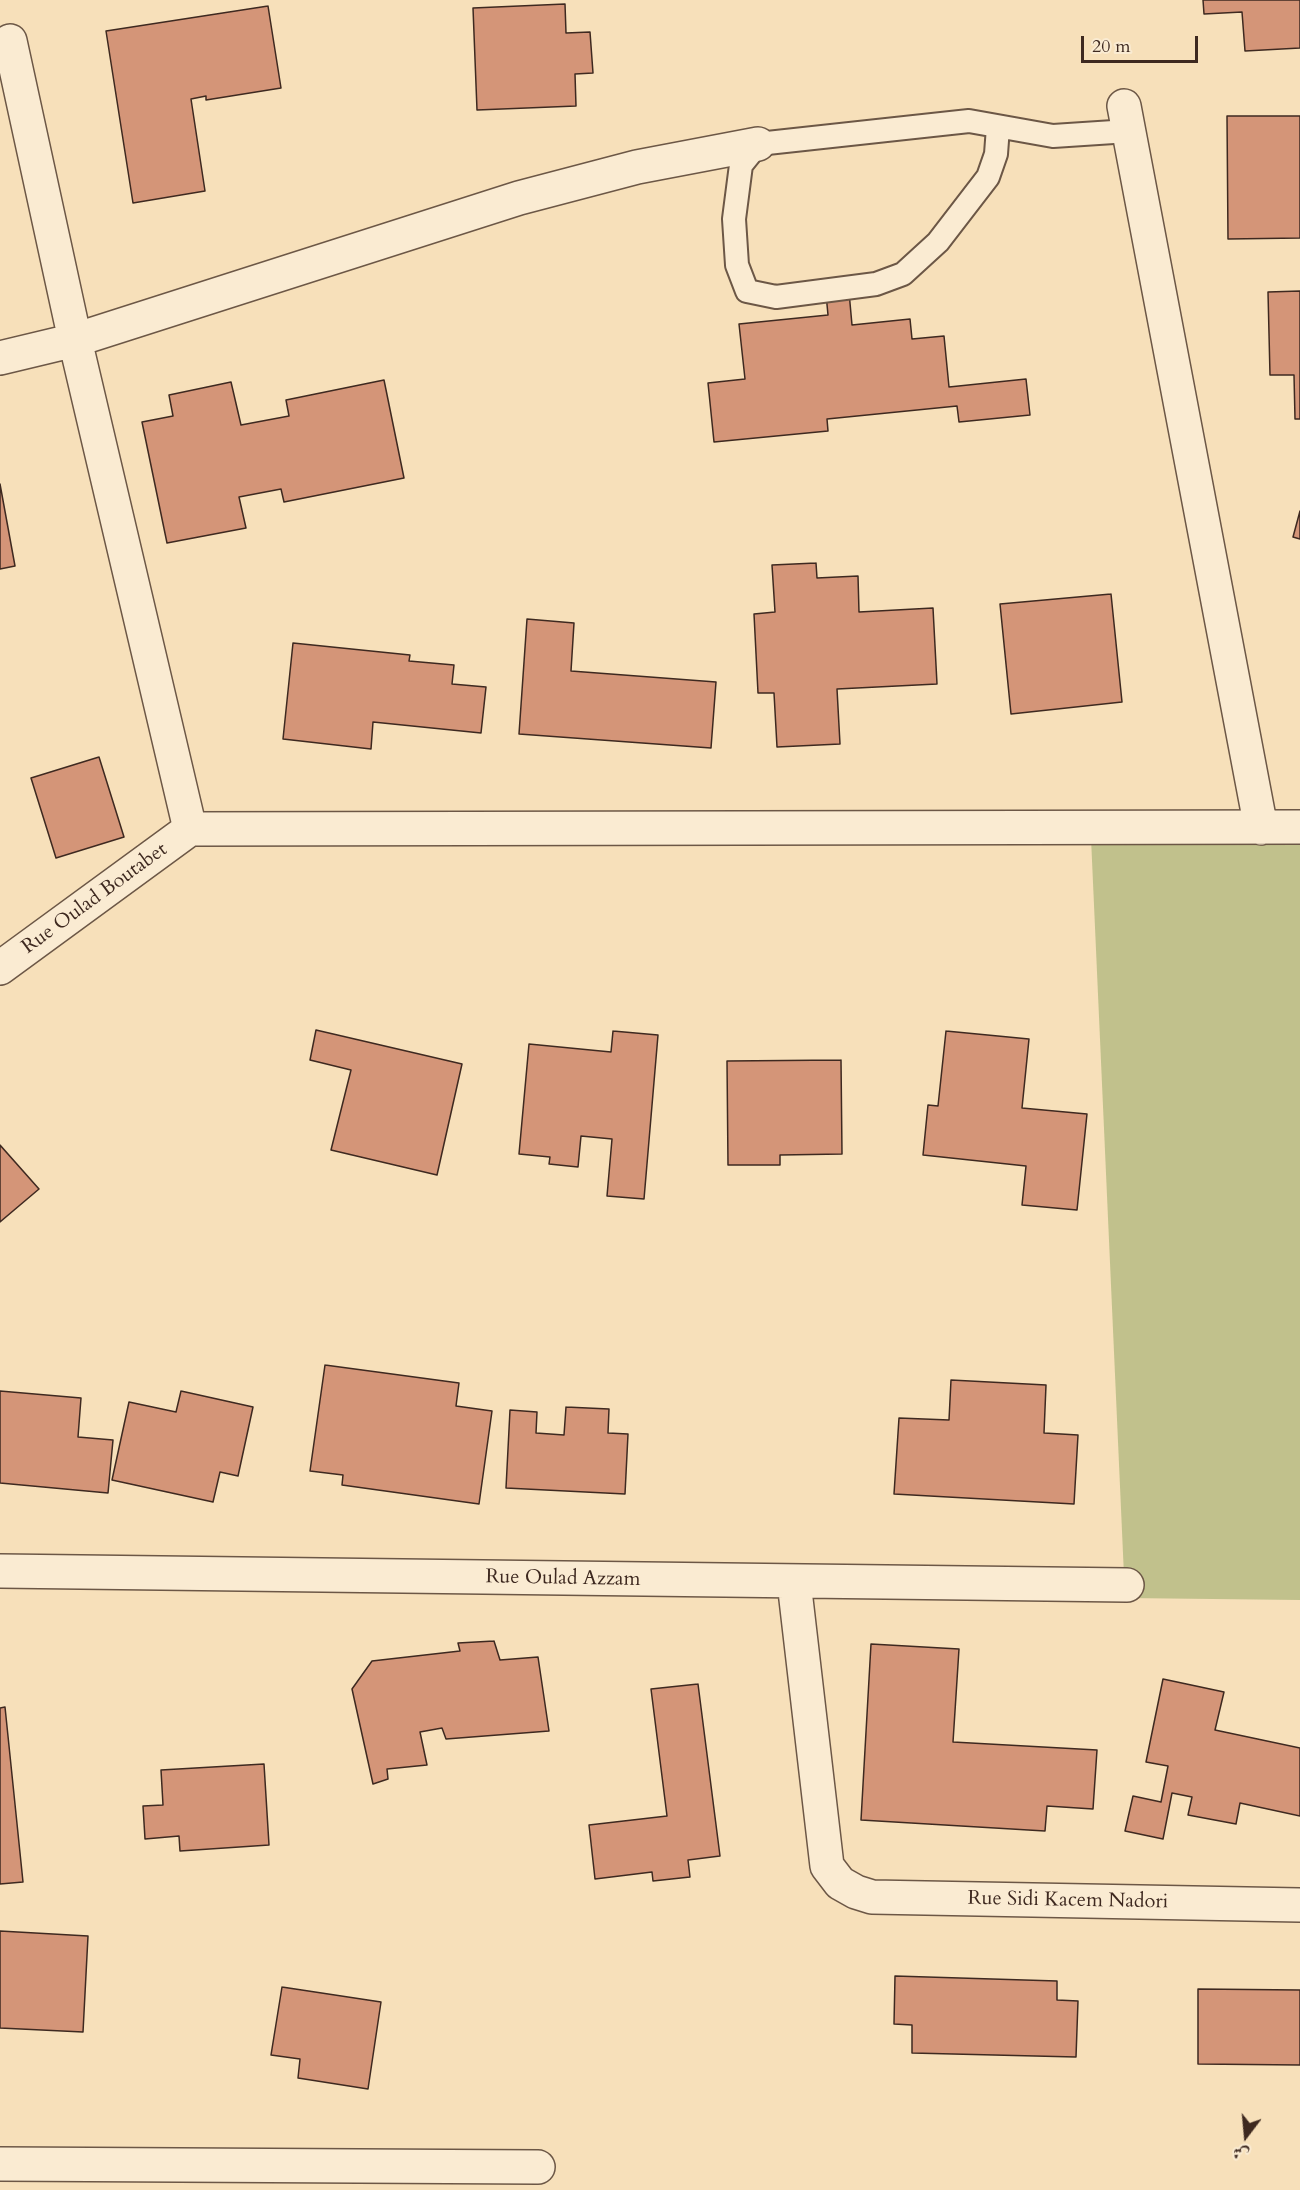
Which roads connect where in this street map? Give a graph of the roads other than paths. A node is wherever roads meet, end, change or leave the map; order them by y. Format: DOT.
graph roads {
  1 [pos="10,41"];
  2 [pos="1126,118"];
  3 [pos="998,127"];
  4 [pos="758,144"];
  5 [pos="75,340"];
  6 [pos="0,358"];
  7 [pos="1300,827"];
  8 [pos="1261,828"];
  9 [pos="189,829"];
  10 [pos="0,968"];
  11 [pos="0,1571"];
  12 [pos="794,1582"];
  13 [pos="1127,1585"];
  14 [pos="1300,1905"];
  15 [pos="0,2164"];
  16 [pos="538,2167"];
  1 -- 5 [label="street"];
  2 -- 3 [label="lane"];
  2 -- 8 [label="street"];
  3 -- 4 [label="lane"];
  3 -- 4 [label="lane"];
  4 -- 5 [label="street"];
  5 -- 6 [label="street"];
  5 -- 9 [label="street"];
  7 -- 8 [label="street"];
  8 -- 9 [label="street"];
  9 -- 10 [label="street, Rue Oulad Boutabet"];
  11 -- 12 [label="street, Rue Oulad Azzam"];
  12 -- 13 [label="street, Rue Oulad Azzam"];
  12 -- 14 [label="street, Rue Sidi Kacem Nadori"];
  15 -- 16 [label="street"];
}
